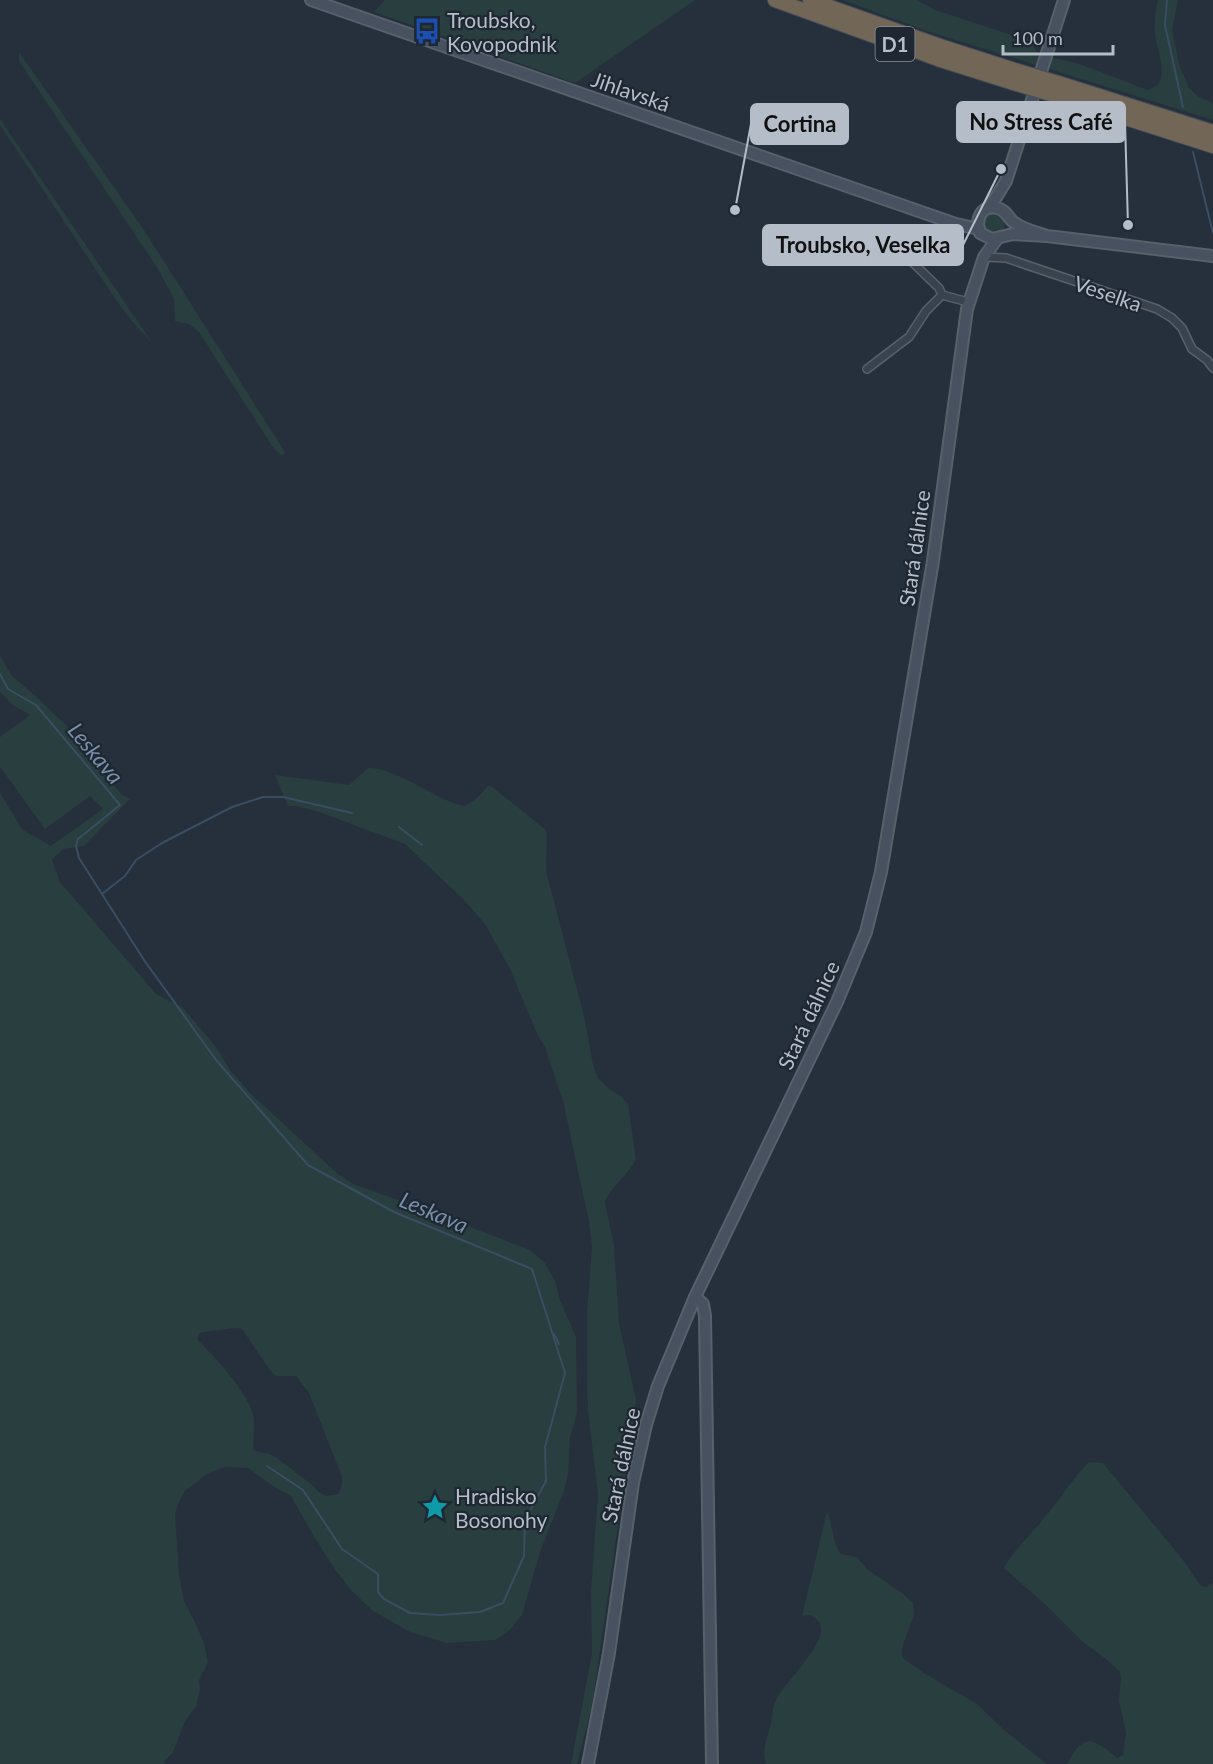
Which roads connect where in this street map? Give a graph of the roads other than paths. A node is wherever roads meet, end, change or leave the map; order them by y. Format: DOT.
graph roads {
  1 [pos="311,0"];
  2 [pos="775,0"];
  3 [pos="810,0"];
  4 [pos="1064,0"];
  5 [pos="1019,78"];
  6 [pos="1056,89"];
  7 [pos="1213,132"];
  8 [pos="1213,146"];
  9 [pos="1006,181"];
  10 [pos="990,207"];
  11 [pos="1007,215"];
  12 [pos="939,216"];
  13 [pos="979,216"];
  14 [pos="980,232"];
  15 [pos="1047,236"];
  16 [pos="1001,237"];
  17 [pos="1213,256"];
  18 [pos="984,257"];
  19 [pos="911,261"];
  20 [pos="942,295"];
  21 [pos="969,302"];
  22 [pos="1212,366"];
  23 [pos="867,369"];
  24 [pos="695,1297"];
  25 [pos="588,1764"];
  26 [pos="712,1764"];
  1 -- 12 [label="main road, Jihlavská"];
  2 -- 5 [label="highway, D1"];
  3 -- 5 [label="highway, D1"];
  4 -- 9 [label="main road"];
  5 -- 6 [label="highway, D1, bridge"];
  6 -- 7 [label="highway, D1"];
  6 -- 8 [label="highway, D1"];
  9 -- 10 [label="main road"];
  9 -- 11 [label="main road"];
  10 -- 11 [label="main road, Jihlavská"];
  10 -- 13 [label="main road"];
  11 -- 15 [label="main road, Jihlavská"];
  11 -- 16 [label="main road"];
  12 -- 13 [label="main road, Jihlavská"];
  12 -- 14 [label="main road, Jihlavská"];
  13 -- 14 [label="main road"];
  14 -- 16 [label="main road, Jihlavská"];
  14 -- 18 [label="main road, Stará dálnice"];
  15 -- 16 [label="main road, Jihlavská"];
  15 -- 17 [label="main road, Jihlavská"];
  16 -- 18 [label="main road, Stará dálnice"];
  18 -- 21 [label="main road, Stará dálnice"];
  18 -- 22 [label="street, Veselka"];
  19 -- 20 [label="street"];
  20 -- 21 [label="street"];
  20 -- 23 [label="street"];
  21 -- 24 [label="main road, Stará dálnice"];
  24 -- 25 [label="main road, Stará dálnice"];
  24 -- 26 [label="main road"];
}
